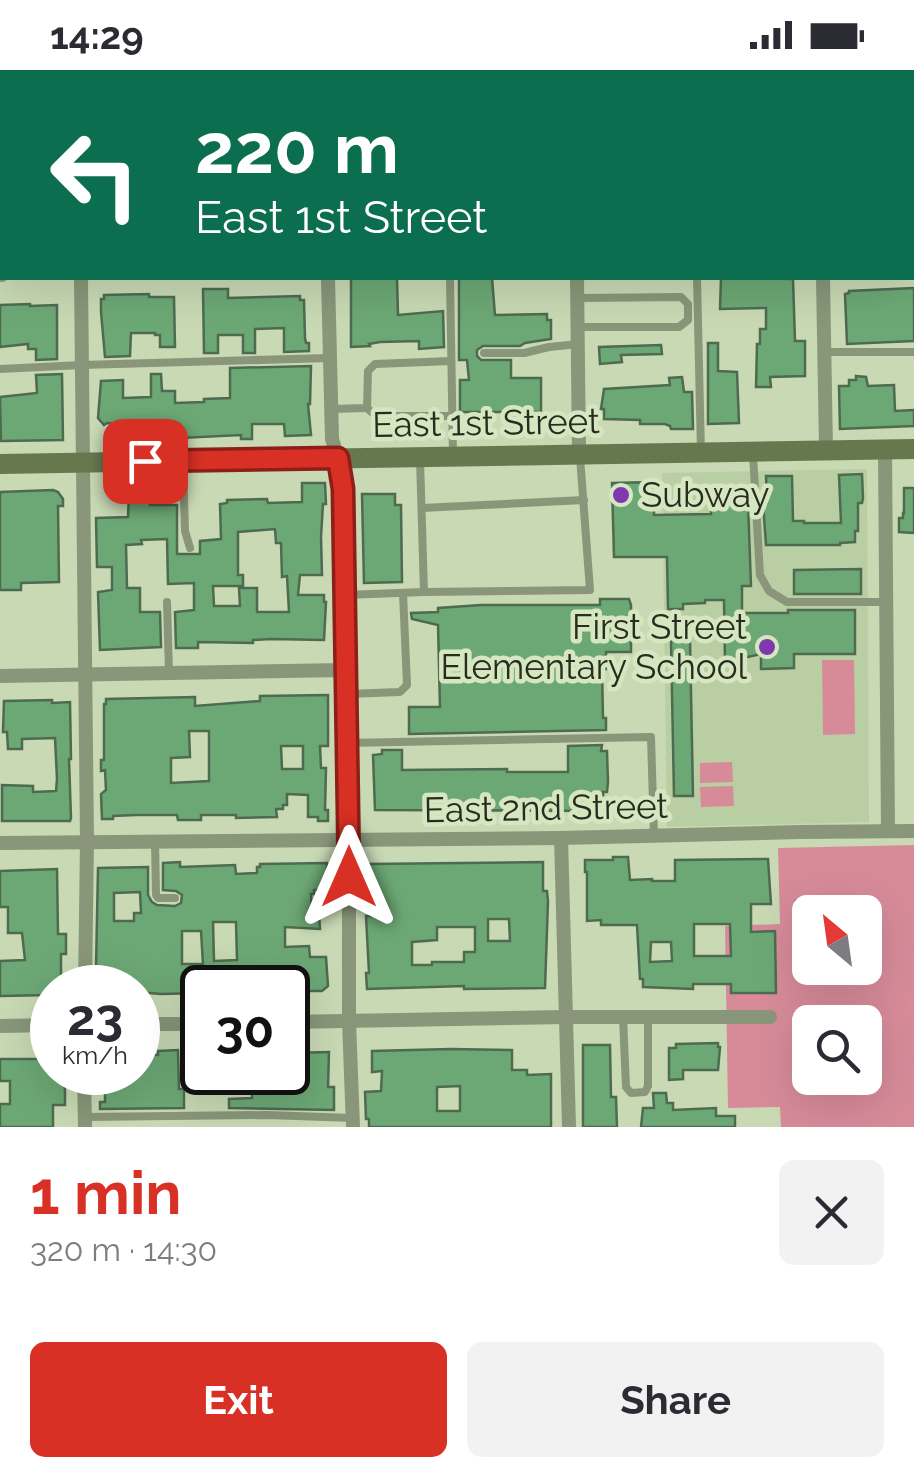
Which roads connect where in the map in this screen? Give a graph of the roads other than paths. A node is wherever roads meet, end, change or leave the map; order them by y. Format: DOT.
graph roads {
  1 [pos="80,280"];
  2 [pos="328,280"];
  3 [pos="450,280"];
  4 [pos="576,280"];
  5 [pos="697,280"];
  6 [pos="824,280"];
  7 [pos="577,298"];
  8 [pos="578,327"];
  9 [pos="579,344"];
  10 [pos="825,352"];
  11 [pos="914,352"];
  12 [pos="484,353"];
  13 [pos="330,358"];
  14 [pos="452,361"];
  15 [pos="82,364"];
  16 [pos="0,369"];
  17 [pos="367,408"];
  18 [pos="330,409"];
  19 [pos="452,416"];
  20 [pos="885,449"];
  21 [pos="914,449"];
  22 [pos="826,450"];
  23 [pos="753,451"];
  24 [pos="700,452"];
  25 [pos="579,453"];
  26 [pos="420,456"];
  27 [pos="453,456"];
  28 [pos="338,458"];
  29 [pos="184,460"];
  30 [pos="83,462"];
  31 [pos="0,464"];
  32 [pos="584,500"];
  33 [pos="422,508"];
  34 [pos="190,548"];
  35 [pos="424,592"];
  36 [pos="403,593"];
  37 [pos="345,595"];
  38 [pos="167,602"];
  39 [pos="886,602"];
  40 [pos="346,670"];
  41 [pos="169,673"];
  42 [pos="84,674"];
  43 [pos="0,676"];
  44 [pos="347,694"];
  45 [pos="348,743"];
  46 [pos="888,831"];
  47 [pos="914,831"];
  48 [pos="654,836"];
  49 [pos="561,838"];
  50 [pos="155,841"];
  51 [pos="349,841"];
  52 [pos="86,842"];
  53 [pos="0,843"];
  54 [pos="175,898"];
  55 [pos="84,965"];
  56 [pos="566,1016"];
  57 [pos="623,1016"];
  58 [pos="648,1017"];
  59 [pos="770,1017"];
  60 [pos="310,1022"];
  61 [pos="349,1022"];
  62 [pos="30,1025"];
  63 [pos="0,1026"];
  64 [pos="84,1095"];
  65 [pos="85,1122"];
  66 [pos="353,1122"];
  67 [pos="568,1127"];
  1 -- 15 [label="street"];
  2 -- 13 [label="street"];
  3 -- 14 [label="lane"];
  4 -- 7 [label="street"];
  5 -- 24 [label="lane"];
  6 -- 10 [label="street"];
  7 -- 8 [label="street"];
  7 -- 8 [label="lane"];
  8 -- 9 [label="street"];
  9 -- 12 [label="lane"];
  9 -- 25 [label="street"];
  10 -- 11 [label="lane"];
  10 -- 22 [label="street"];
  13 -- 15 [label="lane"];
  13 -- 18 [label="street"];
  14 -- 17 [label="lane"];
  14 -- 19 [label="lane"];
  15 -- 16 [label="lane"];
  15 -- 30 [label="street"];
  17 -- 18 [label="lane"];
  17 -- 19 [label="lane"];
  18 -- 28 [label="street"];
  19 -- 27 [label="lane"];
  20 -- 21 [label="street, East 1st Street"];
  20 -- 22 [label="street, East 1st Street"];
  20 -- 39 [label="street"];
  22 -- 23 [label="street, East 1st Street"];
  23 -- 24 [label="street, East 1st Street"];
  23 -- 39 [label="lane"];
  24 -- 25 [label="street, East 1st Street"];
  25 -- 27 [label="street, East 1st Street"];
  25 -- 32 [label="lane"];
  26 -- 27 [label="street, East 1st Street"];
  26 -- 28 [label="street, East 1st Street"];
  26 -- 33 [label="lane"];
  28 -- 29 [label="street, East 1st Street"];
  28 -- 37 [label="street"];
  29 -- 30 [label="street, East 1st Street"];
  29 -- 34 [label="lane"];
  30 -- 31 [label="street, East 1st Street"];
  30 -- 42 [label="street"];
  32 -- 33 [label="lane"];
  32 -- 35 [label="lane"];
  33 -- 35 [label="lane"];
  35 -- 36 [label="lane"];
  36 -- 37 [label="lane"];
  36 -- 44 [label="lane"];
  37 -- 40 [label="street"];
  38 -- 41 [label="lane"];
  39 -- 46 [label="street"];
  40 -- 41 [label="street"];
  40 -- 44 [label="street"];
  41 -- 42 [label="street"];
  42 -- 43 [label="street"];
  42 -- 52 [label="street"];
  44 -- 45 [label="street"];
  45 -- 48 [label="lane"];
  45 -- 51 [label="street"];
  46 -- 47 [label="street, East 2nd Street"];
  46 -- 48 [label="street, East 2nd Street"];
  48 -- 49 [label="street, East 2nd Street"];
  49 -- 51 [label="street, East 2nd Street"];
  49 -- 56 [label="street"];
  50 -- 51 [label="street, East 2nd Street"];
  50 -- 52 [label="street, East 2nd Street"];
  50 -- 54 [label="lane"];
  51 -- 61 [label="street"];
  52 -- 53 [label="street, East 2nd Street"];
  52 -- 55 [label="street"];
  56 -- 57 [label="street"];
  56 -- 61 [label="street"];
  56 -- 67 [label="street"];
  57 -- 58 [label="street"];
  57 -- 58 [label="lane"];
  58 -- 59 [label="street"];
  60 -- 61 [label="street"];
  61 -- 66 [label="street"];
  62 -- 63 [label="street"];
  64 -- 65 [label="street"];
  65 -- 66 [label="lane"];
}
